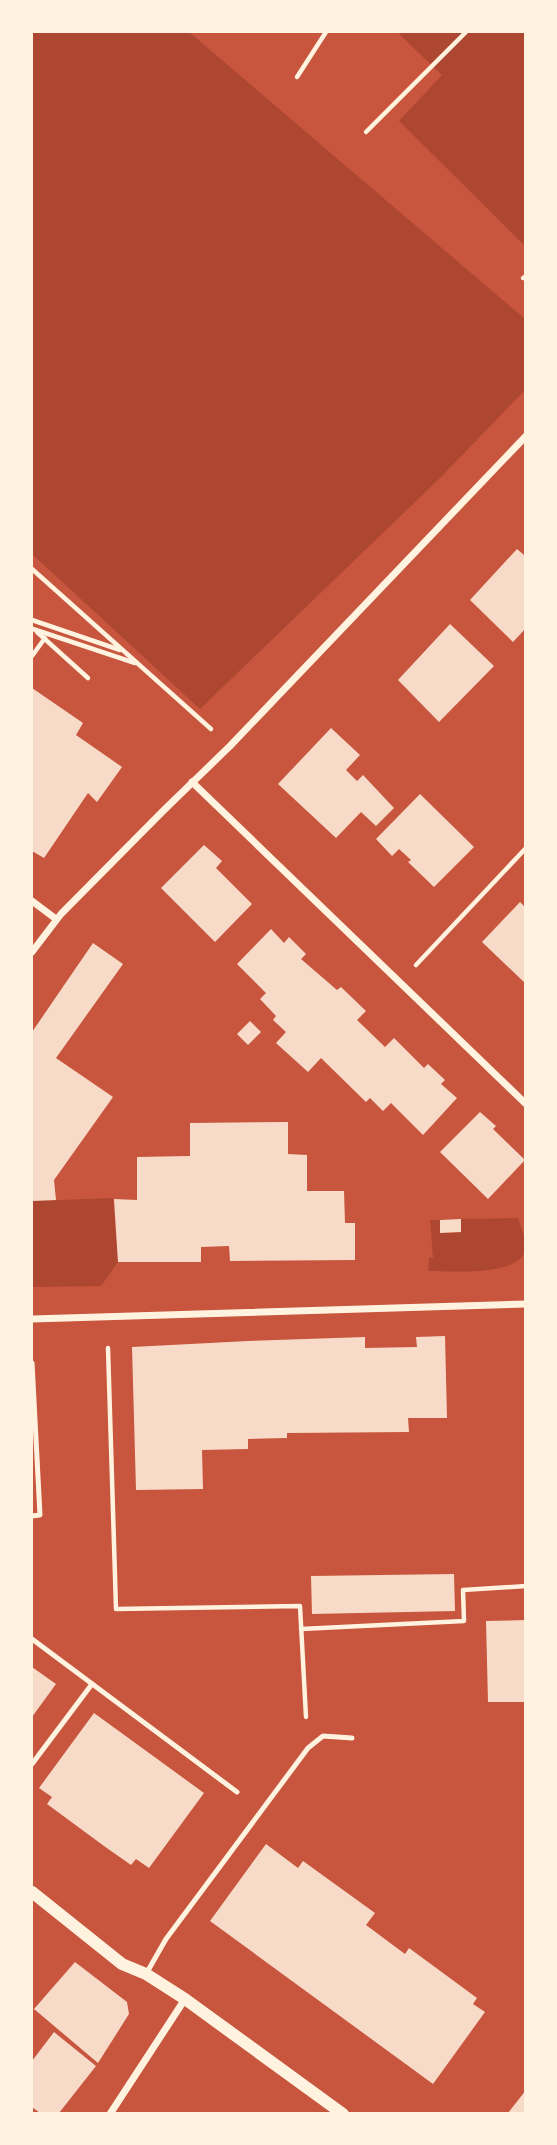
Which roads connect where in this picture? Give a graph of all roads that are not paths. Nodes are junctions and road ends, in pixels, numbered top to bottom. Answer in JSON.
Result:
{"nodes":[{"id":1,"x":526,"y":436,"type":"edge"},
{"id":2,"x":192,"y":782,"type":"junction"},
{"id":3,"x":32,"y":901,"type":"edge"},
{"id":4,"x":56,"y":919,"type":"junction"},
{"id":5,"x":32,"y":951,"type":"edge"},
{"id":6,"x":526,"y":1104,"type":"edge"},
{"id":7,"x":526,"y":1304,"type":"edge"},
{"id":8,"x":32,"y":1319,"type":"edge"},
{"id":9,"x":32,"y":1363,"type":"edge"},
{"id":10,"x":32,"y":1516,"type":"edge"},
{"id":11,"x":32,"y":1639,"type":"edge"},
{"id":12,"x":92,"y":1684,"type":"junction"},
{"id":13,"x":352,"y":1738,"type":"dead end"},
{"id":14,"x":32,"y":1765,"type":"edge"},
{"id":15,"x":237,"y":1792,"type":"dead end"},
{"id":16,"x":32,"y":1892,"type":"edge"},
{"id":17,"x":146,"y":1974,"type":"junction"},
{"id":18,"x":185,"y":1999,"type":"junction"},
{"id":19,"x":110,"y":2113,"type":"edge"},
{"id":20,"x":343,"y":2113,"type":"edge"}],
"edges":[{"from":1,"to":2,"type":"street"},
{"from":2,"to":4,"type":"street"},
{"from":2,"to":6,"type":"street"},
{"from":3,"to":4,"type":"street"},
{"from":4,"to":5,"type":"street"},
{"from":7,"to":8,"type":"street"},
{"from":9,"to":10,"type":"lane"},
{"from":11,"to":12,"type":"lane"},
{"from":12,"to":14,"type":"lane"},
{"from":12,"to":15,"type":"lane"},
{"from":13,"to":17,"type":"lane"},
{"from":16,"to":17,"type":"street"},
{"from":17,"to":18,"type":"street"},
{"from":18,"to":19,"type":"street"},
{"from":18,"to":20,"type":"street"}]}
